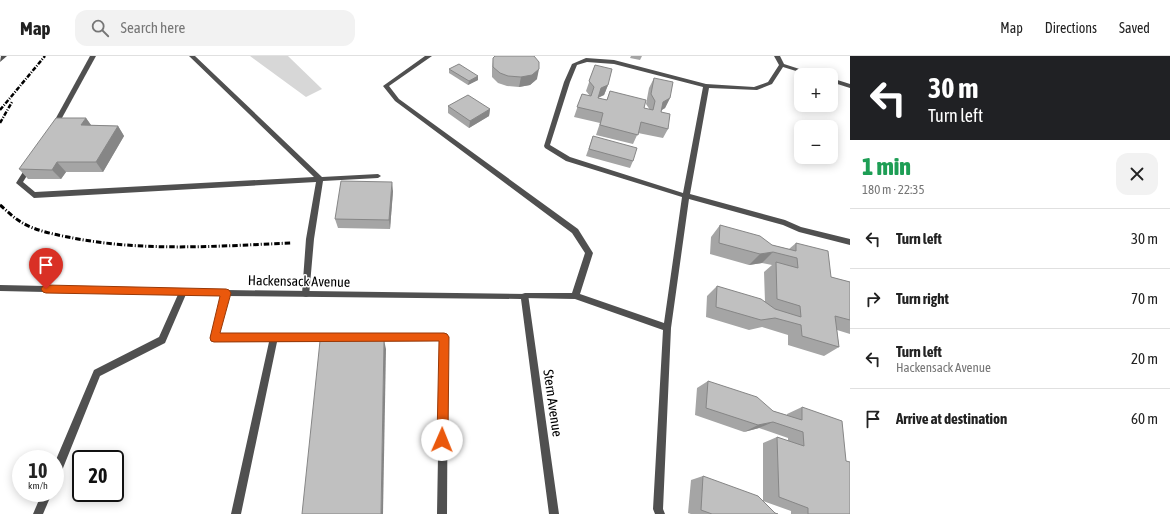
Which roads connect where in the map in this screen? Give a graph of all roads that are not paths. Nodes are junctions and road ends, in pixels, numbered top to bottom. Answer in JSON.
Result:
{"nodes":[{"id":1,"x":4,"y":56,"type":"edge"},
{"id":2,"x":93,"y":56,"type":"edge"},
{"id":3,"x":192,"y":56,"type":"edge"},
{"id":4,"x":429,"y":56,"type":"edge"},
{"id":5,"x":777,"y":56,"type":"edge"},
{"id":6,"x":0,"y":60,"type":"edge"},
{"id":7,"x":782,"y":65,"type":"junction"},
{"id":8,"x":794,"y":69,"type":"edge"},
{"id":9,"x":838,"y":82,"type":"edge"},
{"id":10,"x":706,"y":86,"type":"junction"},
{"id":11,"x":850,"y":86,"type":"edge"},
{"id":12,"x":50,"y":133,"type":"edge"},
{"id":13,"x":35,"y":158,"type":"edge"},
{"id":14,"x":378,"y":176,"type":"dead end"},
{"id":15,"x":320,"y":179,"type":"junction"},
{"id":16,"x":686,"y":196,"type":"junction"},
{"id":17,"x":850,"y":242,"type":"edge"},
{"id":18,"x":0,"y":288,"type":"edge"},
{"id":19,"x":183,"y":292,"type":"junction"},
{"id":20,"x":226,"y":293,"type":"junction"},
{"id":21,"x":306,"y":294,"type":"junction"},
{"id":22,"x":525,"y":296,"type":"junction"},
{"id":23,"x":575,"y":296,"type":"junction"},
{"id":24,"x":667,"y":328,"type":"junction"},
{"id":25,"x":274,"y":337,"type":"junction"},
{"id":26,"x":64,"y":452,"type":"edge"},
{"id":27,"x":43,"y":502,"type":"edge"},
{"id":28,"x":38,"y":514,"type":"edge"},
{"id":29,"x":236,"y":514,"type":"edge"},
{"id":30,"x":442,"y":514,"type":"edge"},
{"id":31,"x":554,"y":514,"type":"edge"},
{"id":32,"x":660,"y":514,"type":"edge"}],
"edges":[{"from":1,"to":6,"type":"street"},
{"from":2,"to":12,"type":"street"},
{"from":3,"to":15,"type":"street"},
{"from":4,"to":23,"type":"street"},
{"from":5,"to":7,"type":"street"},
{"from":7,"to":8,"type":"street"},
{"from":7,"to":10,"type":"street"},
{"from":9,"to":11,"type":"street"},
{"from":10,"to":16,"type":"street"},
{"from":10,"to":16,"type":"street"},
{"from":13,"to":15,"type":"street"},
{"from":14,"to":15,"type":"street"},
{"from":15,"to":21,"type":"street"},
{"from":16,"to":17,"type":"street"},
{"from":16,"to":24,"type":"street"},
{"from":18,"to":19,"type":"street","name":"Hackensack Avenue"},
{"from":19,"to":20,"type":"street","name":"Hackensack Avenue"},
{"from":19,"to":26,"type":"street"},
{"from":20,"to":21,"type":"street","name":"Hackensack Avenue"},
{"from":20,"to":25,"type":"street"},
{"from":21,"to":22,"type":"street","name":"Hackensack Avenue"},
{"from":22,"to":23,"type":"street","name":"Hackensack Avenue"},
{"from":22,"to":31,"type":"street","name":"Stern Avenue"},
{"from":23,"to":24,"type":"street","name":"Hackensack Avenue"},
{"from":24,"to":32,"type":"street"},
{"from":25,"to":29,"type":"street"},
{"from":25,"to":30,"type":"street"},
{"from":27,"to":28,"type":"street"}]}
